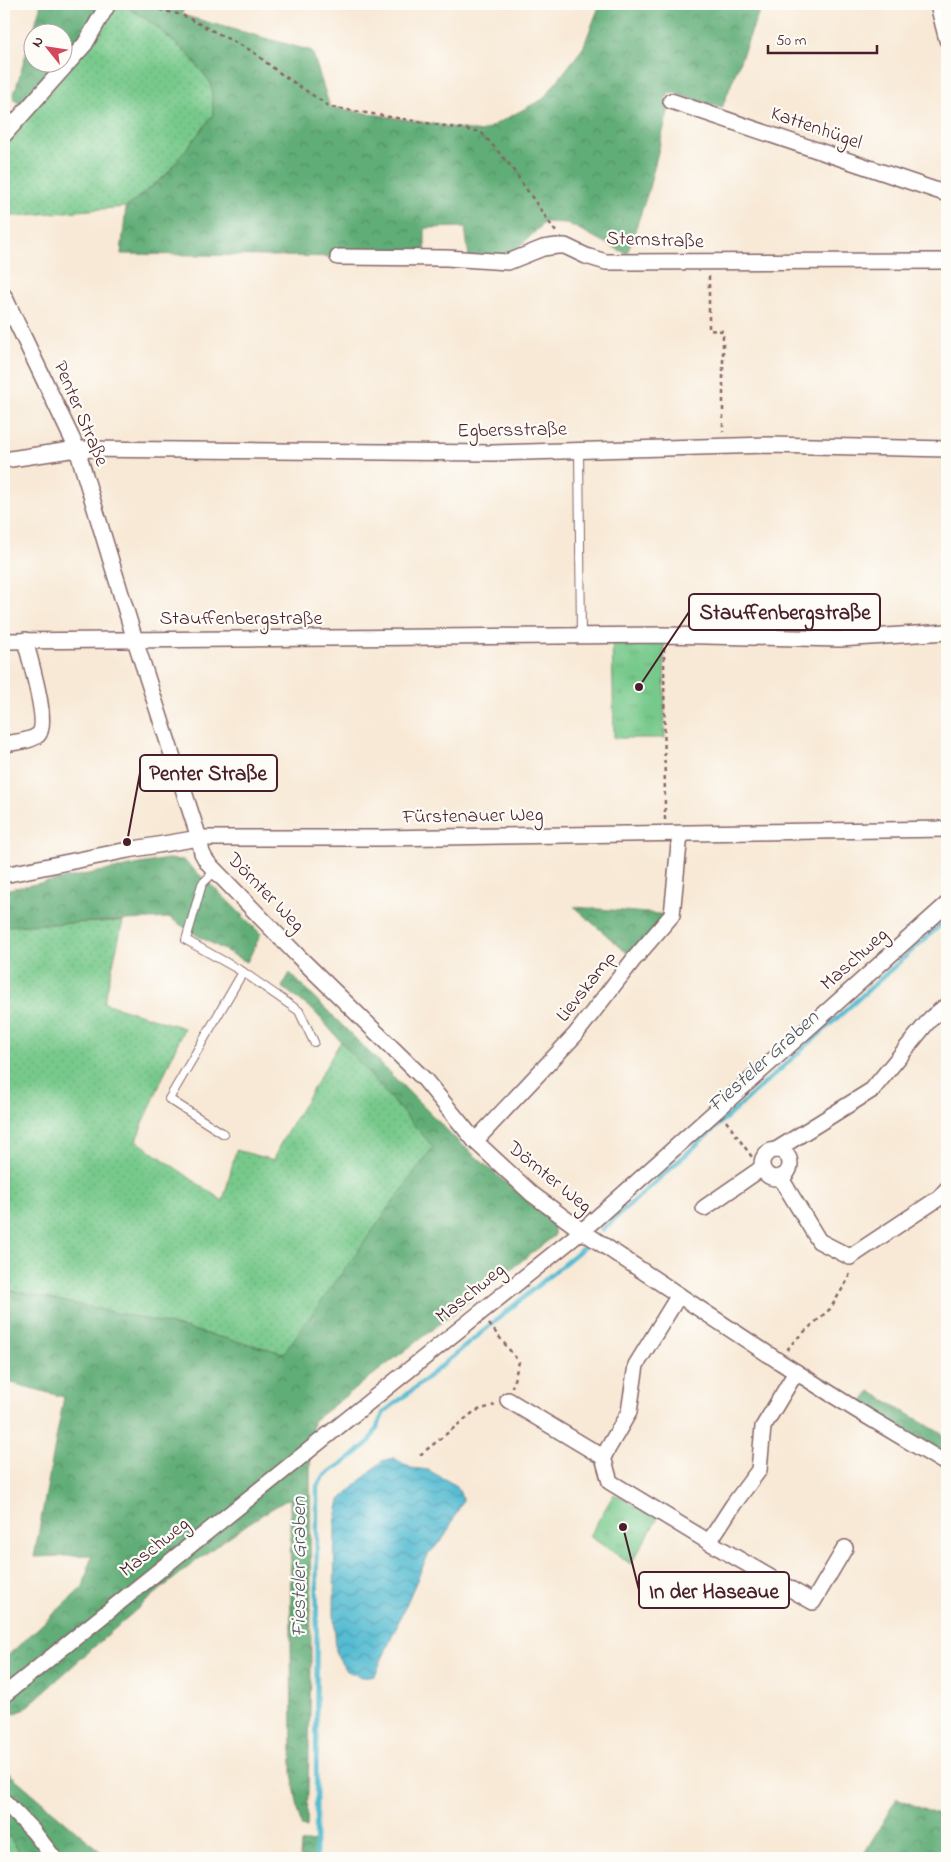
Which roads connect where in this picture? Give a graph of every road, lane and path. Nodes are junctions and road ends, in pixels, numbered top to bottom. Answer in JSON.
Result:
{"nodes":[{"id":1,"x":108,"y":4,"type":"edge"},
{"id":2,"x":136,"y":4,"type":"edge"},
{"id":3,"x":939,"y":4,"type":"edge"},
{"id":4,"x":947,"y":40,"type":"edge"},
{"id":5,"x":671,"y":101,"type":"dead end"},
{"id":6,"x":4,"y":135,"type":"edge"},
{"id":7,"x":947,"y":194,"type":"edge"},
{"id":8,"x":565,"y":246,"type":"junction"},
{"id":9,"x":338,"y":257,"type":"dead end"},
{"id":10,"x":947,"y":261,"type":"edge"},
{"id":11,"x":709,"y":262,"type":"junction"},
{"id":12,"x":4,"y":296,"type":"edge"},
{"id":13,"x":9,"y":320,"type":"edge"},
{"id":14,"x":723,"y":446,"type":"junction"},
{"id":15,"x":77,"y":449,"type":"junction"},
{"id":16,"x":580,"y":450,"type":"junction"},
{"id":17,"x":947,"y":450,"type":"edge"},
{"id":18,"x":4,"y":460,"type":"edge"},
{"id":19,"x":947,"y":632,"type":"edge"},
{"id":20,"x":581,"y":636,"type":"junction"},
{"id":21,"x":664,"y":636,"type":"junction"},
{"id":22,"x":25,"y":640,"type":"junction"},
{"id":23,"x":135,"y":640,"type":"junction"},
{"id":24,"x":4,"y":641,"type":"edge"},
{"id":25,"x":4,"y":744,"type":"edge"},
{"id":26,"x":947,"y":829,"type":"edge"},
{"id":27,"x":673,"y":834,"type":"junction"},
{"id":28,"x":199,"y":838,"type":"junction"},
{"id":29,"x":216,"y":870,"type":"junction"},
{"id":30,"x":4,"y":875,"type":"edge"},
{"id":31,"x":947,"y":904,"type":"edge"},
{"id":32,"x":243,"y":972,"type":"junction"},
{"id":33,"x":947,"y":1005,"type":"edge"},
{"id":34,"x":314,"y":1042,"type":"dead end"},
{"id":35,"x":728,"y":1122,"type":"dead end"},
{"id":36,"x":224,"y":1134,"type":"dead end"},
{"id":37,"x":475,"y":1141,"type":"junction"},
{"id":38,"x":776,"y":1150,"type":"junction"},
{"id":39,"x":762,"y":1166,"type":"junction"},
{"id":40,"x":780,"y":1177,"type":"junction"},
{"id":41,"x":947,"y":1189,"type":"edge"},
{"id":42,"x":704,"y":1208,"type":"dead end"},
{"id":43,"x":582,"y":1231,"type":"junction"},
{"id":44,"x":850,"y":1257,"type":"junction"},
{"id":45,"x":679,"y":1294,"type":"junction"},
{"id":46,"x":494,"y":1330,"type":"dead end"},
{"id":47,"x":780,"y":1362,"type":"junction"},
{"id":48,"x":796,"y":1372,"type":"junction"},
{"id":49,"x":508,"y":1400,"type":"junction"},
{"id":50,"x":420,"y":1455,"type":"dead end"},
{"id":51,"x":603,"y":1457,"type":"junction"},
{"id":52,"x":947,"y":1464,"type":"edge"},
{"id":53,"x":709,"y":1542,"type":"junction"},
{"id":54,"x":844,"y":1548,"type":"dead end"},
{"id":55,"x":4,"y":1696,"type":"edge"},
{"id":56,"x":4,"y":1802,"type":"edge"},
{"id":57,"x":54,"y":1858,"type":"edge"}],
"edges":[{"from":1,"to":6,"type":"street"},
{"from":2,"to":8,"type":"path"},
{"from":3,"to":4,"type":"street"},
{"from":5,"to":7,"type":"street","name":"Kattenhügel"},
{"from":8,"to":9,"type":"street"},
{"from":8,"to":11,"type":"street","name":"Sternstraße"},
{"from":10,"to":11,"type":"street","name":"Sternstraße"},
{"from":11,"to":14,"type":"path"},
{"from":12,"to":13,"type":"street","name":"Penter Straße"},
{"from":13,"to":15,"type":"street","name":"Penter Straße"},
{"from":14,"to":16,"type":"street","name":"Egbersstraße"},
{"from":14,"to":17,"type":"street","name":"Egbersstraße"},
{"from":15,"to":16,"type":"street","name":"Egbersstraße"},
{"from":15,"to":18,"type":"street","name":"Egbersstraße"},
{"from":15,"to":23,"type":"street","name":"Penter Straße"},
{"from":16,"to":20,"type":"lane"},
{"from":19,"to":21,"type":"street","name":"Stauffenbergstraße"},
{"from":20,"to":21,"type":"street","name":"Stauffenbergstraße"},
{"from":20,"to":23,"type":"street","name":"Stauffenbergstraße"},
{"from":21,"to":27,"type":"path"},
{"from":22,"to":23,"type":"street","name":"Stauffenbergstraße"},
{"from":22,"to":24,"type":"street","name":"Stauffenbergstraße"},
{"from":22,"to":25,"type":"street"},
{"from":23,"to":28,"type":"street","name":"Penter Straße"},
{"from":26,"to":27,"type":"street","name":"Fürstenauer Weg"},
{"from":27,"to":28,"type":"street","name":"Fürstenauer Weg"},
{"from":27,"to":37,"type":"street","name":"Lievskamp"},
{"from":28,"to":29,"type":"street","name":"Dörnter Weg"},
{"from":28,"to":30,"type":"street","name":"Fürstenauer Weg"},
{"from":29,"to":32,"type":"lane"},
{"from":29,"to":37,"type":"street","name":"Dörnter Weg"},
{"from":31,"to":43,"type":"street","name":"Maschweg"},
{"from":32,"to":34,"type":"lane"},
{"from":32,"to":36,"type":"lane"},
{"from":33,"to":38,"type":"street"},
{"from":35,"to":39,"type":"path"},
{"from":37,"to":43,"type":"street","name":"Dörnter Weg"},
{"from":38,"to":39,"type":"street"},
{"from":38,"to":40,"type":"street"},
{"from":39,"to":40,"type":"street"},
{"from":39,"to":42,"type":"street"},
{"from":40,"to":44,"type":"street"},
{"from":41,"to":44,"type":"street"},
{"from":43,"to":45,"type":"street","name":"Dörnter Weg"},
{"from":43,"to":55,"type":"street","name":"Maschweg"},
{"from":44,"to":47,"type":"path"},
{"from":45,"to":47,"type":"street","name":"Dörnter Weg"},
{"from":45,"to":51,"type":"street"},
{"from":46,"to":49,"type":"path"},
{"from":47,"to":48,"type":"street","name":"Dörnter Weg"},
{"from":48,"to":52,"type":"street","name":"Dörnter Weg"},
{"from":48,"to":53,"type":"street"},
{"from":49,"to":50,"type":"path"},
{"from":49,"to":51,"type":"street"},
{"from":51,"to":53,"type":"street"},
{"from":53,"to":54,"type":"street"},
{"from":56,"to":57,"type":"street"}]}
